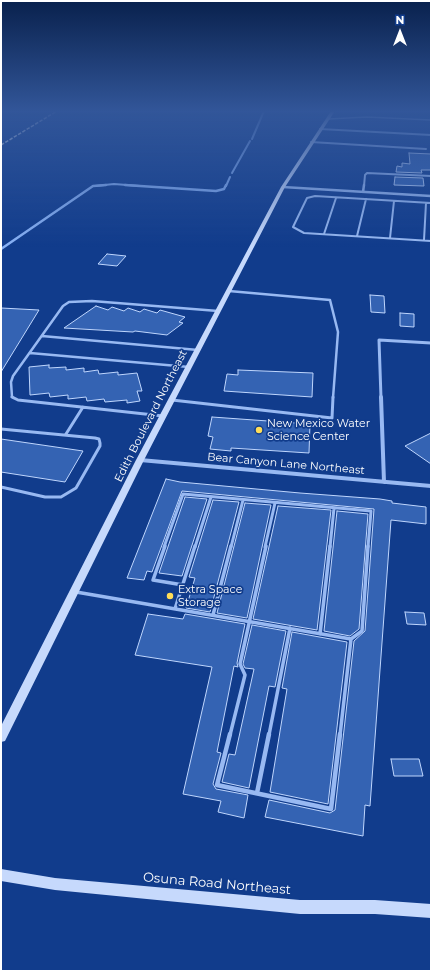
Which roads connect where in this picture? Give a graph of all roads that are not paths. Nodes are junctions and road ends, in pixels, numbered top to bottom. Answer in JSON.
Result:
{"nodes":[{"id":1,"x":302,"y":156,"type":"edge"},
{"id":2,"x":431,"y":176,"type":"edge"},
{"id":3,"x":283,"y":187,"type":"junction"},
{"id":4,"x":363,"y":192,"type":"junction"},
{"id":5,"x":431,"y":196,"type":"edge"},
{"id":6,"x":336,"y":198,"type":"junction"},
{"id":7,"x":366,"y":199,"type":"junction"},
{"id":8,"x":394,"y":201,"type":"junction"},
{"id":9,"x":426,"y":203,"type":"junction"},
{"id":10,"x":431,"y":203,"type":"edge"},
{"id":11,"x":324,"y":234,"type":"junction"},
{"id":12,"x":357,"y":236,"type":"junction"},
{"id":13,"x":390,"y":238,"type":"junction"},
{"id":14,"x":424,"y":240,"type":"junction"},
{"id":15,"x":431,"y":241,"type":"edge"},
{"id":16,"x":229,"y":291,"type":"junction"},
{"id":17,"x":218,"y":311,"type":"junction"},
{"id":18,"x":42,"y":336,"type":"junction"},
{"id":19,"x":431,"y":343,"type":"edge"},
{"id":20,"x":198,"y":350,"type":"junction"},
{"id":21,"x":30,"y":353,"type":"junction"},
{"id":22,"x":189,"y":367,"type":"junction"},
{"id":23,"x":172,"y":400,"type":"junction"},
{"id":24,"x":83,"y":407,"type":"junction"},
{"id":25,"x":163,"y":416,"type":"junction"},
{"id":26,"x":1,"y":429,"type":"edge"},
{"id":27,"x":66,"y":434,"type":"junction"},
{"id":28,"x":140,"y":460,"type":"junction"},
{"id":29,"x":384,"y":482,"type":"junction"},
{"id":30,"x":431,"y":486,"type":"edge"},
{"id":31,"x":1,"y":487,"type":"edge"},
{"id":32,"x":211,"y":497,"type":"junction"},
{"id":33,"x":243,"y":500,"type":"junction"},
{"id":34,"x":274,"y":503,"type":"junction"},
{"id":35,"x":334,"y":508,"type":"junction"},
{"id":36,"x":183,"y":584,"type":"junction"},
{"id":37,"x":74,"y":591,"type":"junction"},
{"id":38,"x":175,"y":608,"type":"junction"},
{"id":39,"x":214,"y":615,"type":"junction"},
{"id":40,"x":250,"y":622,"type":"junction"},
{"id":41,"x":290,"y":628,"type":"junction"},
{"id":42,"x":320,"y":634,"type":"junction"},
{"id":43,"x":351,"y":639,"type":"junction"},
{"id":44,"x":1,"y":737,"type":"edge"},
{"id":45,"x":257,"y":793,"type":"junction"},
{"id":46,"x":1,"y":874,"type":"edge"},
{"id":47,"x":431,"y":911,"type":"edge"}],
"edges":[{"from":1,"to":3,"type":"street","name":"Edith Boulevard Northeast"},
{"from":2,"to":4,"type":"street"},
{"from":3,"to":4,"type":"street"},
{"from":3,"to":16,"type":"street","name":"Edith Boulevard Northeast"},
{"from":4,"to":5,"type":"street"},
{"from":6,"to":7,"type":"lane"},
{"from":6,"to":11,"type":"lane"},
{"from":6,"to":11,"type":"lane"},
{"from":7,"to":8,"type":"lane"},
{"from":7,"to":12,"type":"lane"},
{"from":8,"to":9,"type":"lane"},
{"from":8,"to":13,"type":"lane"},
{"from":9,"to":10,"type":"lane"},
{"from":9,"to":14,"type":"lane"},
{"from":11,"to":12,"type":"lane"},
{"from":12,"to":13,"type":"lane"},
{"from":13,"to":14,"type":"lane"},
{"from":14,"to":15,"type":"lane"},
{"from":16,"to":17,"type":"street","name":"Edith Boulevard Northeast"},
{"from":16,"to":23,"type":"lane"},
{"from":17,"to":18,"type":"lane"},
{"from":17,"to":20,"type":"street","name":"Edith Boulevard Northeast"},
{"from":18,"to":20,"type":"lane"},
{"from":18,"to":21,"type":"lane"},
{"from":19,"to":29,"type":"street"},
{"from":20,"to":22,"type":"street","name":"Edith Boulevard Northeast"},
{"from":21,"to":22,"type":"lane"},
{"from":21,"to":24,"type":"lane"},
{"from":22,"to":23,"type":"street","name":"Edith Boulevard Northeast"},
{"from":23,"to":25,"type":"street","name":"Edith Boulevard Northeast"},
{"from":24,"to":25,"type":"lane"},
{"from":24,"to":27,"type":"lane"},
{"from":25,"to":28,"type":"street","name":"Edith Boulevard Northeast"},
{"from":26,"to":27,"type":"lane"},
{"from":27,"to":31,"type":"lane"},
{"from":28,"to":29,"type":"street","name":"Bear Canyon Lane Northeast"},
{"from":28,"to":37,"type":"street","name":"Edith Boulevard Northeast"},
{"from":29,"to":30,"type":"street","name":"Bear Canyon Lane Northeast"},
{"from":32,"to":33,"type":"lane"},
{"from":32,"to":36,"type":"lane"},
{"from":32,"to":36,"type":"lane"},
{"from":33,"to":34,"type":"lane"},
{"from":33,"to":39,"type":"lane"},
{"from":34,"to":35,"type":"lane"},
{"from":34,"to":40,"type":"lane"},
{"from":35,"to":42,"type":"lane"},
{"from":35,"to":43,"type":"lane"},
{"from":36,"to":38,"type":"lane"},
{"from":37,"to":38,"type":"lane"},
{"from":37,"to":44,"type":"street","name":"Edith Boulevard Northeast"},
{"from":38,"to":39,"type":"lane"},
{"from":39,"to":40,"type":"lane"},
{"from":40,"to":41,"type":"lane"},
{"from":40,"to":45,"type":"lane"},
{"from":41,"to":42,"type":"lane"},
{"from":41,"to":45,"type":"lane"},
{"from":42,"to":43,"type":"lane"},
{"from":43,"to":45,"type":"lane"},
{"from":46,"to":47,"type":"street","name":"Osuna Road Northeast"}]}
